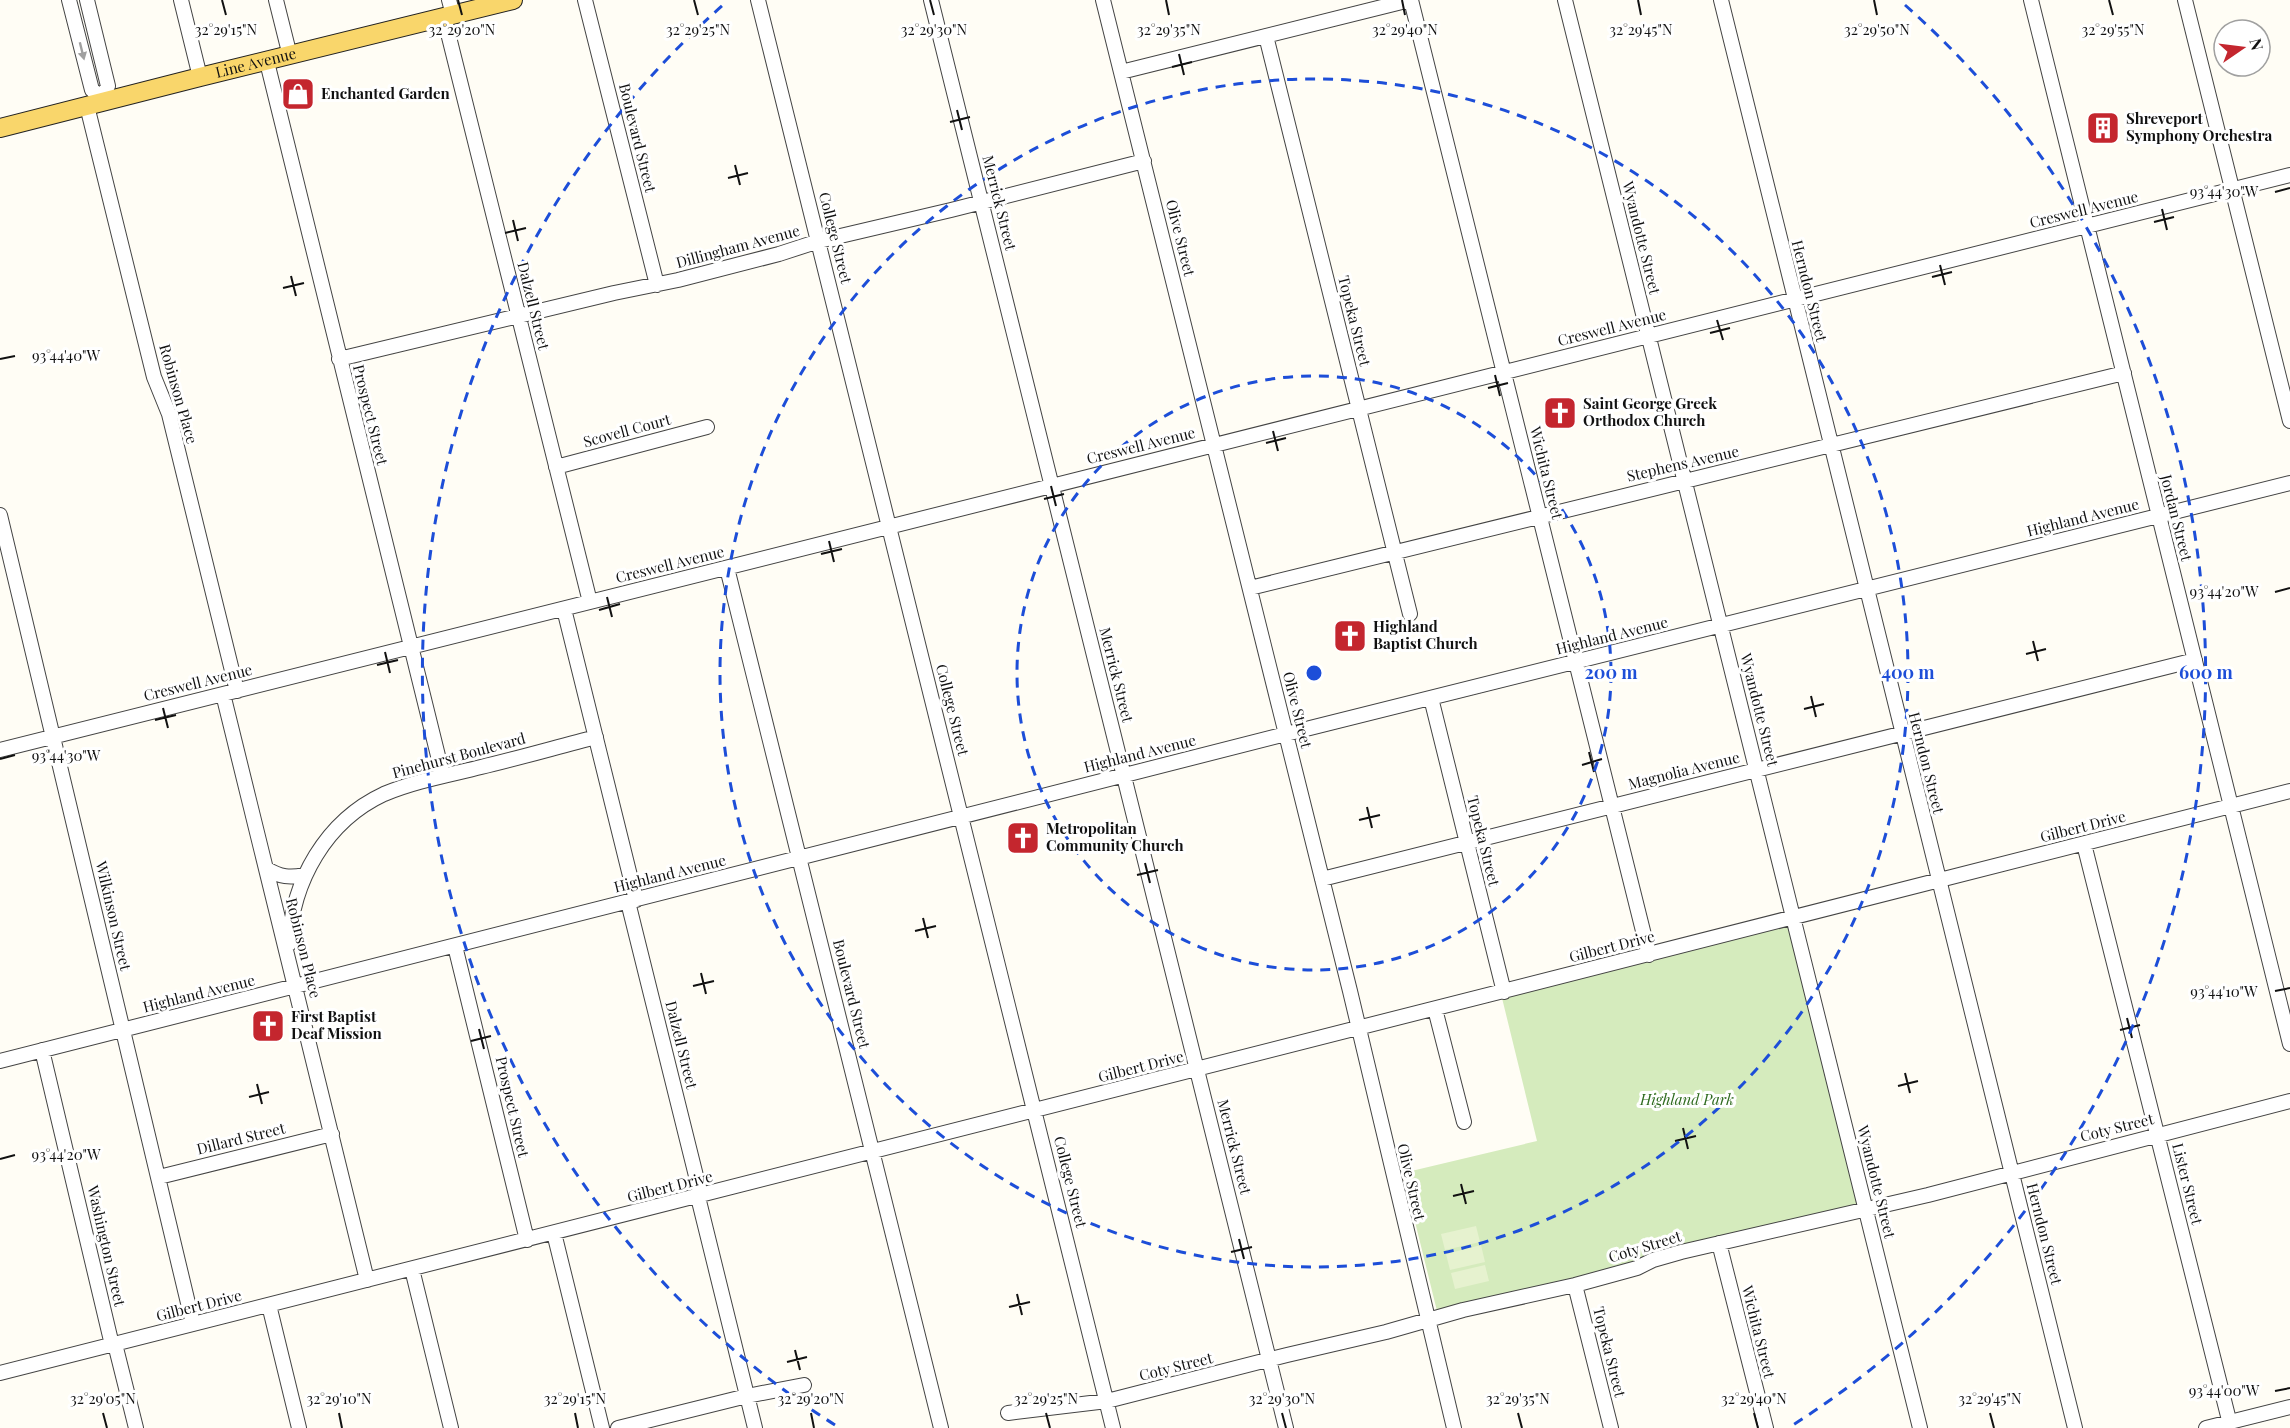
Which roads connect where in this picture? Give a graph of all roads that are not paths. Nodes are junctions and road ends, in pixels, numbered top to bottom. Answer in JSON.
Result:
{"nodes":[{"id":1,"x":69,"y":0,"type":"edge"},
{"id":2,"x":87,"y":0,"type":"edge"},
{"id":3,"x":182,"y":0,"type":"edge"},
{"id":4,"x":276,"y":0,"type":"edge"},
{"id":5,"x":513,"y":0,"type":"edge"},
{"id":6,"x":585,"y":0,"type":"edge"},
{"id":7,"x":758,"y":0,"type":"edge"},
{"id":8,"x":931,"y":0,"type":"edge"},
{"id":9,"x":1103,"y":0,"type":"edge"},
{"id":10,"x":1410,"y":0,"type":"edge"},
{"id":11,"x":1565,"y":0,"type":"edge"},
{"id":12,"x":1720,"y":0,"type":"edge"},
{"id":13,"x":2031,"y":0,"type":"edge"},
{"id":14,"x":2185,"y":0,"type":"edge"},
{"id":15,"x":449,"y":11,"type":"edge"},
{"id":16,"x":1266,"y":36,"type":"junction"},
{"id":17,"x":290,"y":56,"type":"junction"},
{"id":18,"x":267,"y":62,"type":"junction"},
{"id":19,"x":1121,"y":72,"type":"junction"},
{"id":20,"x":200,"y":77,"type":"junction"},
{"id":21,"x":97,"y":102,"type":"junction"},
{"id":22,"x":0,"y":128,"type":"edge"},
{"id":23,"x":1143,"y":161,"type":"junction"},
{"id":24,"x":2290,"y":175,"type":"edge"},
{"id":25,"x":2232,"y":189,"type":"junction"},
{"id":26,"x":981,"y":202,"type":"junction"},
{"id":27,"x":2087,"y":226,"type":"junction"},
{"id":28,"x":819,"y":241,"type":"junction"},
{"id":29,"x":657,"y":285,"type":"junction"},
{"id":30,"x":1795,"y":299,"type":"junction"},
{"id":31,"x":519,"y":317,"type":"junction"},
{"id":32,"x":1648,"y":336,"type":"junction"},
{"id":33,"x":339,"y":359,"type":"junction"},
{"id":34,"x":1503,"y":372,"type":"junction"},
{"id":35,"x":2124,"y":373,"type":"junction"},
{"id":36,"x":1359,"y":408,"type":"junction"},
{"id":37,"x":2290,"y":421,"type":"edge"},
{"id":38,"x":707,"y":427,"type":"dead end"},
{"id":39,"x":1214,"y":445,"type":"junction"},
{"id":40,"x":1830,"y":446,"type":"junction"},
{"id":41,"x":556,"y":467,"type":"junction"},
{"id":42,"x":1684,"y":480,"type":"junction"},
{"id":43,"x":2290,"y":483,"type":"edge"},
{"id":44,"x":1052,"y":486,"type":"junction"},
{"id":45,"x":0,"y":515,"type":"edge"},
{"id":46,"x":1539,"y":516,"type":"junction"},
{"id":47,"x":2159,"y":516,"type":"junction"},
{"id":48,"x":890,"y":527,"type":"junction"},
{"id":49,"x":1394,"y":553,"type":"junction"},
{"id":50,"x":727,"y":568,"type":"junction"},
{"id":51,"x":1250,"y":588,"type":"junction"},
{"id":52,"x":1866,"y":590,"type":"junction"},
{"id":53,"x":590,"y":602,"type":"junction"},
{"id":54,"x":564,"y":609,"type":"junction"},
{"id":55,"x":1410,"y":614,"type":"dead end"},
{"id":56,"x":1721,"y":626,"type":"junction"},
{"id":57,"x":411,"y":647,"type":"junction"},
{"id":58,"x":2195,"y":660,"type":"junction"},
{"id":59,"x":1575,"y":662,"type":"junction"},
{"id":60,"x":230,"y":692,"type":"junction"},
{"id":61,"x":1431,"y":698,"type":"junction"},
{"id":62,"x":1286,"y":734,"type":"junction"},
{"id":63,"x":1902,"y":734,"type":"junction"},
{"id":64,"x":54,"y":737,"type":"junction"},
{"id":65,"x":596,"y":737,"type":"junction"},
{"id":66,"x":0,"y":750,"type":"edge"},
{"id":67,"x":1757,"y":770,"type":"junction"},
{"id":68,"x":1124,"y":775,"type":"junction"},
{"id":69,"x":443,"y":776,"type":"junction"},
{"id":70,"x":2290,"y":791,"type":"edge"},
{"id":71,"x":1612,"y":806,"type":"junction"},
{"id":72,"x":2231,"y":806,"type":"junction"},
{"id":73,"x":962,"y":817,"type":"junction"},
{"id":74,"x":1467,"y":843,"type":"junction"},
{"id":75,"x":2084,"y":844,"type":"junction"},
{"id":76,"x":800,"y":858,"type":"junction"},
{"id":77,"x":267,"y":869,"type":"junction"},
{"id":78,"x":304,"y":875,"type":"junction"},
{"id":79,"x":1322,"y":879,"type":"junction"},
{"id":80,"x":1938,"y":881,"type":"junction"},
{"id":81,"x":632,"y":901,"type":"junction"},
{"id":82,"x":1794,"y":918,"type":"junction"},
{"id":83,"x":456,"y":945,"type":"junction"},
{"id":84,"x":288,"y":955,"type":"junction"},
{"id":85,"x":1649,"y":955,"type":"junction"},
{"id":86,"x":295,"y":986,"type":"junction"},
{"id":87,"x":1504,"y":992,"type":"junction"},
{"id":88,"x":1435,"y":1009,"type":"junction"},
{"id":89,"x":124,"y":1029,"type":"junction"},
{"id":90,"x":1358,"y":1029,"type":"junction"},
{"id":91,"x":2290,"y":1044,"type":"edge"},
{"id":92,"x":42,"y":1050,"type":"junction"},
{"id":93,"x":0,"y":1061,"type":"edge"},
{"id":94,"x":1198,"y":1070,"type":"junction"},
{"id":95,"x":2290,"y":1101,"type":"edge"},
{"id":96,"x":1035,"y":1111,"type":"junction"},
{"id":97,"x":1464,"y":1122,"type":"dead end"},
{"id":98,"x":332,"y":1134,"type":"junction"},
{"id":99,"x":2157,"y":1134,"type":"junction"},
{"id":100,"x":873,"y":1152,"type":"junction"},
{"id":101,"x":2011,"y":1172,"type":"junction"},
{"id":102,"x":159,"y":1177,"type":"junction"},
{"id":103,"x":700,"y":1196,"type":"junction"},
{"id":104,"x":1866,"y":1209,"type":"junction"},
{"id":105,"x":554,"y":1233,"type":"junction"},
{"id":106,"x":527,"y":1240,"type":"junction"},
{"id":107,"x":1719,"y":1243,"type":"junction"},
{"id":108,"x":412,"y":1269,"type":"junction"},
{"id":109,"x":367,"y":1280,"type":"junction"},
{"id":110,"x":1575,"y":1285,"type":"junction"},
{"id":111,"x":269,"y":1305,"type":"junction"},
{"id":112,"x":1427,"y":1321,"type":"junction"},
{"id":113,"x":194,"y":1324,"type":"junction"},
{"id":114,"x":114,"y":1344,"type":"junction"},
{"id":115,"x":1269,"y":1359,"type":"junction"},
{"id":116,"x":0,"y":1373,"type":"edge"},
{"id":117,"x":804,"y":1385,"type":"dead end"},
{"id":118,"x":747,"y":1396,"type":"junction"},
{"id":119,"x":1107,"y":1401,"type":"junction"},
{"id":120,"x":2290,"y":1407,"type":"edge"},
{"id":121,"x":1008,"y":1413,"type":"dead end"},
{"id":122,"x":2230,"y":1425,"type":"edge"},
{"id":123,"x":136,"y":1428,"type":"edge"},
{"id":124,"x":299,"y":1428,"type":"edge"},
{"id":125,"x":451,"y":1428,"type":"edge"},
{"id":126,"x":602,"y":1428,"type":"edge"},
{"id":127,"x":618,"y":1428,"type":"edge"},
{"id":128,"x":755,"y":1428,"type":"edge"},
{"id":129,"x":941,"y":1428,"type":"edge"},
{"id":130,"x":1113,"y":1428,"type":"edge"},
{"id":131,"x":1286,"y":1428,"type":"edge"},
{"id":132,"x":1454,"y":1428,"type":"edge"},
{"id":133,"x":1611,"y":1428,"type":"edge"},
{"id":134,"x":1766,"y":1428,"type":"edge"},
{"id":135,"x":1920,"y":1428,"type":"edge"},
{"id":136,"x":2075,"y":1428,"type":"edge"},
{"id":137,"x":2206,"y":1428,"type":"edge"}],
"edges":[{"from":1,"to":21,"type":"street","name":"Robinson Place","one_way":true},
{"from":2,"to":21,"type":"street","name":"Robinson Place"},
{"from":3,"to":20,"type":"street"},
{"from":4,"to":17,"type":"street"},
{"from":5,"to":15,"type":"main road","name":"Line Avenue"},
{"from":6,"to":29,"type":"street","name":"Boulevard Street"},
{"from":7,"to":28,"type":"street","name":"College Street"},
{"from":8,"to":26,"type":"street","name":"Merrick Street"},
{"from":9,"to":19,"type":"street","name":"Olive Street"},
{"from":10,"to":16,"type":"street"},
{"from":10,"to":34,"type":"street","name":"Wichita Street"},
{"from":11,"to":32,"type":"street","name":"Wyandotte Street"},
{"from":12,"to":30,"type":"street","name":"Herndon Street"},
{"from":13,"to":27,"type":"street","name":"Jordan Street"},
{"from":14,"to":25,"type":"street"},
{"from":15,"to":17,"type":"main road","name":"Line Avenue"},
{"from":15,"to":31,"type":"street","name":"Dalzell Street"},
{"from":16,"to":19,"type":"street"},
{"from":16,"to":36,"type":"street","name":"Topeka Street"},
{"from":17,"to":18,"type":"main road","name":"Line Avenue"},
{"from":18,"to":20,"type":"main road","name":"Line Avenue"},
{"from":18,"to":33,"type":"street","name":"Prospect Street"},
{"from":19,"to":23,"type":"street","name":"Olive Street"},
{"from":20,"to":21,"type":"main road","name":"Line Avenue"},
{"from":21,"to":22,"type":"main road","name":"Line Avenue"},
{"from":21,"to":60,"type":"street","name":"Robinson Place"},
{"from":23,"to":26,"type":"street","name":"Dillingham Avenue"},
{"from":23,"to":39,"type":"street","name":"Olive Street"},
{"from":24,"to":25,"type":"street","name":"Creswell Avenue"},
{"from":25,"to":27,"type":"street","name":"Creswell Avenue"},
{"from":25,"to":37,"type":"street"},
{"from":26,"to":28,"type":"street","name":"Dillingham Avenue"},
{"from":26,"to":44,"type":"street","name":"Merrick Street"},
{"from":27,"to":30,"type":"street","name":"Creswell Avenue"},
{"from":27,"to":35,"type":"street","name":"Jordan Street"},
{"from":28,"to":29,"type":"street","name":"Dillingham Avenue"},
{"from":28,"to":48,"type":"street","name":"College Street"},
{"from":29,"to":31,"type":"street","name":"Dillingham Avenue"},
{"from":30,"to":32,"type":"street","name":"Creswell Avenue"},
{"from":30,"to":40,"type":"street","name":"Herndon Street"},
{"from":31,"to":33,"type":"street","name":"Dillingham Avenue"},
{"from":31,"to":41,"type":"street","name":"Dalzell Street"},
{"from":32,"to":34,"type":"street","name":"Creswell Avenue"},
{"from":32,"to":42,"type":"street","name":"Wyandotte Street"},
{"from":33,"to":57,"type":"street","name":"Prospect Street"},
{"from":34,"to":36,"type":"street","name":"Creswell Avenue"},
{"from":34,"to":46,"type":"street","name":"Wichita Street"},
{"from":35,"to":40,"type":"street","name":"Stephens Avenue"},
{"from":35,"to":47,"type":"street","name":"Jordan Street"},
{"from":36,"to":39,"type":"street","name":"Creswell Avenue"},
{"from":36,"to":49,"type":"street","name":"Topeka Street"},
{"from":38,"to":41,"type":"street","name":"Scovell Court"},
{"from":39,"to":44,"type":"street","name":"Creswell Avenue"},
{"from":39,"to":51,"type":"street","name":"Olive Street"},
{"from":40,"to":42,"type":"street","name":"Stephens Avenue"},
{"from":40,"to":52,"type":"street","name":"Herndon Street"},
{"from":41,"to":53,"type":"street","name":"Dalzell Street"},
{"from":42,"to":46,"type":"street","name":"Stephens Avenue"},
{"from":42,"to":56,"type":"street","name":"Wyandotte Street"},
{"from":43,"to":47,"type":"street","name":"Highland Avenue"},
{"from":44,"to":48,"type":"street","name":"Creswell Avenue"},
{"from":44,"to":68,"type":"street","name":"Merrick Street"},
{"from":45,"to":64,"type":"street","name":"Wilkinson Street"},
{"from":46,"to":49,"type":"street","name":"Stephens Avenue"},
{"from":46,"to":59,"type":"street","name":"Wichita Street"},
{"from":47,"to":52,"type":"street","name":"Highland Avenue"},
{"from":47,"to":58,"type":"street","name":"Jordan Street"},
{"from":48,"to":50,"type":"street","name":"Creswell Avenue"},
{"from":48,"to":73,"type":"street","name":"College Street"},
{"from":49,"to":51,"type":"street","name":"Stephens Avenue"},
{"from":49,"to":55,"type":"street","name":"Topeka Street"},
{"from":50,"to":53,"type":"street","name":"Creswell Avenue"},
{"from":50,"to":76,"type":"street","name":"Boulevard Street"},
{"from":51,"to":62,"type":"street","name":"Olive Street"},
{"from":52,"to":56,"type":"street","name":"Highland Avenue"},
{"from":52,"to":63,"type":"street","name":"Herndon Street"},
{"from":53,"to":54,"type":"street","name":"Creswell Avenue"},
{"from":54,"to":57,"type":"street","name":"Creswell Avenue"},
{"from":54,"to":65,"type":"street","name":"Dalzell Street"},
{"from":56,"to":59,"type":"street","name":"Highland Avenue"},
{"from":56,"to":67,"type":"street","name":"Wyandotte Street"},
{"from":57,"to":60,"type":"street","name":"Creswell Avenue"},
{"from":57,"to":69,"type":"street","name":"Prospect Street"},
{"from":58,"to":63,"type":"street","name":"Magnolia Avenue"},
{"from":58,"to":72,"type":"street","name":"Jordan Street"},
{"from":59,"to":61,"type":"street","name":"Highland Avenue"},
{"from":59,"to":71,"type":"street","name":"Wichita Street"},
{"from":60,"to":64,"type":"street","name":"Creswell Avenue"},
{"from":60,"to":77,"type":"street","name":"Robinson Place"},
{"from":61,"to":62,"type":"street","name":"Highland Avenue"},
{"from":61,"to":74,"type":"street","name":"Topeka Street"},
{"from":62,"to":68,"type":"street","name":"Highland Avenue"},
{"from":62,"to":79,"type":"street","name":"Olive Street"},
{"from":63,"to":67,"type":"street","name":"Magnolia Avenue"},
{"from":63,"to":80,"type":"street","name":"Herndon Street"},
{"from":64,"to":66,"type":"street","name":"Creswell Avenue"},
{"from":64,"to":89,"type":"street","name":"Wilkinson Street"},
{"from":65,"to":69,"type":"street","name":"Pinehurst Boulevard"},
{"from":65,"to":81,"type":"street","name":"Dalzell Street"},
{"from":67,"to":71,"type":"street","name":"Magnolia Avenue"},
{"from":67,"to":82,"type":"street","name":"Wyandotte Street"},
{"from":68,"to":73,"type":"street","name":"Highland Avenue"},
{"from":68,"to":94,"type":"street","name":"Merrick Street"},
{"from":69,"to":78,"type":"street","name":"Pinehurst Boulevard"},
{"from":70,"to":72,"type":"street","name":"Gilbert Drive"},
{"from":71,"to":74,"type":"street","name":"Magnolia Avenue"},
{"from":71,"to":85,"type":"street","name":"Wichita Street"},
{"from":72,"to":75,"type":"street","name":"Gilbert Drive"},
{"from":72,"to":91,"type":"street","name":"Jordan Street"},
{"from":73,"to":76,"type":"street","name":"Highland Avenue"},
{"from":73,"to":96,"type":"street","name":"College Street"},
{"from":74,"to":79,"type":"street","name":"Magnolia Avenue"},
{"from":74,"to":87,"type":"street","name":"Topeka Street"},
{"from":75,"to":80,"type":"street","name":"Gilbert Drive"},
{"from":75,"to":99,"type":"street","name":"Lister Street"},
{"from":76,"to":81,"type":"street","name":"Highland Avenue"},
{"from":76,"to":100,"type":"street","name":"Boulevard Street"},
{"from":77,"to":78,"type":"street"},
{"from":77,"to":84,"type":"street","name":"Robinson Place"},
{"from":78,"to":84,"type":"street","name":"Pinehurst Boulevard"},
{"from":79,"to":90,"type":"street","name":"Olive Street"},
{"from":80,"to":82,"type":"street","name":"Gilbert Drive"},
{"from":80,"to":101,"type":"street","name":"Herndon Street"},
{"from":81,"to":83,"type":"street","name":"Highland Avenue"},
{"from":81,"to":103,"type":"street","name":"Dalzell Street"},
{"from":82,"to":85,"type":"street","name":"Gilbert Drive"},
{"from":82,"to":104,"type":"street","name":"Wyandotte Street"},
{"from":83,"to":86,"type":"street","name":"Highland Avenue"},
{"from":83,"to":106,"type":"street","name":"Prospect Street"},
{"from":84,"to":86,"type":"street","name":"Robinson Place"},
{"from":85,"to":87,"type":"street","name":"Gilbert Drive"},
{"from":86,"to":89,"type":"street","name":"Highland Avenue"},
{"from":86,"to":98,"type":"street","name":"Robinson Place"},
{"from":87,"to":88,"type":"street","name":"Gilbert Drive"},
{"from":88,"to":90,"type":"street","name":"Gilbert Drive"},
{"from":88,"to":97,"type":"street"},
{"from":89,"to":92,"type":"street","name":"Highland Avenue"},
{"from":89,"to":102,"type":"street","name":"Wilkinson Street"},
{"from":90,"to":94,"type":"street","name":"Gilbert Drive"},
{"from":90,"to":112,"type":"street","name":"Olive Street"},
{"from":92,"to":93,"type":"street","name":"Highland Avenue"},
{"from":92,"to":114,"type":"street","name":"Washington Street"},
{"from":94,"to":96,"type":"street","name":"Gilbert Drive"},
{"from":94,"to":115,"type":"street","name":"Merrick Street"},
{"from":95,"to":99,"type":"street","name":"Coty Street"},
{"from":96,"to":100,"type":"street","name":"Gilbert Drive"},
{"from":96,"to":119,"type":"street","name":"College Street"},
{"from":98,"to":102,"type":"street","name":"Dillard Street"},
{"from":98,"to":109,"type":"street","name":"Robinson Place"},
{"from":99,"to":101,"type":"street","name":"Coty Street"},
{"from":99,"to":122,"type":"street","name":"Lister Street"},
{"from":100,"to":103,"type":"street","name":"Gilbert Drive"},
{"from":100,"to":129,"type":"street","name":"Boulevard Street"},
{"from":101,"to":104,"type":"street","name":"Coty Street"},
{"from":101,"to":136,"type":"street","name":"Herndon Street"},
{"from":102,"to":113,"type":"street","name":"Wilkinson Street"},
{"from":103,"to":105,"type":"street","name":"Gilbert Drive"},
{"from":103,"to":118,"type":"street","name":"Dalzell Street"},
{"from":104,"to":107,"type":"street","name":"Coty Street"},
{"from":104,"to":135,"type":"street","name":"Wyandotte Street"},
{"from":105,"to":106,"type":"street","name":"Gilbert Drive"},
{"from":105,"to":126,"type":"street"},
{"from":106,"to":108,"type":"street","name":"Gilbert Drive"},
{"from":107,"to":110,"type":"street","name":"Coty Street"},
{"from":107,"to":134,"type":"street","name":"Wichita Street"},
{"from":108,"to":109,"type":"street","name":"Gilbert Drive"},
{"from":108,"to":125,"type":"street"},
{"from":109,"to":111,"type":"street","name":"Gilbert Drive"},
{"from":110,"to":112,"type":"street","name":"Coty Street"},
{"from":110,"to":133,"type":"street","name":"Topeka Street"},
{"from":111,"to":113,"type":"street","name":"Gilbert Drive"},
{"from":111,"to":124,"type":"street"},
{"from":112,"to":115,"type":"street","name":"Coty Street"},
{"from":112,"to":132,"type":"street","name":"Olive Street"},
{"from":113,"to":114,"type":"street","name":"Gilbert Drive"},
{"from":114,"to":116,"type":"street","name":"Gilbert Drive"},
{"from":114,"to":123,"type":"street","name":"Washington Street"},
{"from":115,"to":119,"type":"street","name":"Coty Street"},
{"from":115,"to":131,"type":"street","name":"Merrick Street"},
{"from":117,"to":118,"type":"street"},
{"from":118,"to":127,"type":"street"},
{"from":118,"to":128,"type":"street","name":"Dalzell Street"},
{"from":119,"to":121,"type":"street","name":"Coty Street"},
{"from":119,"to":130,"type":"street","name":"College Street"},
{"from":120,"to":122,"type":"street"},
{"from":122,"to":137,"type":"street"}]}
